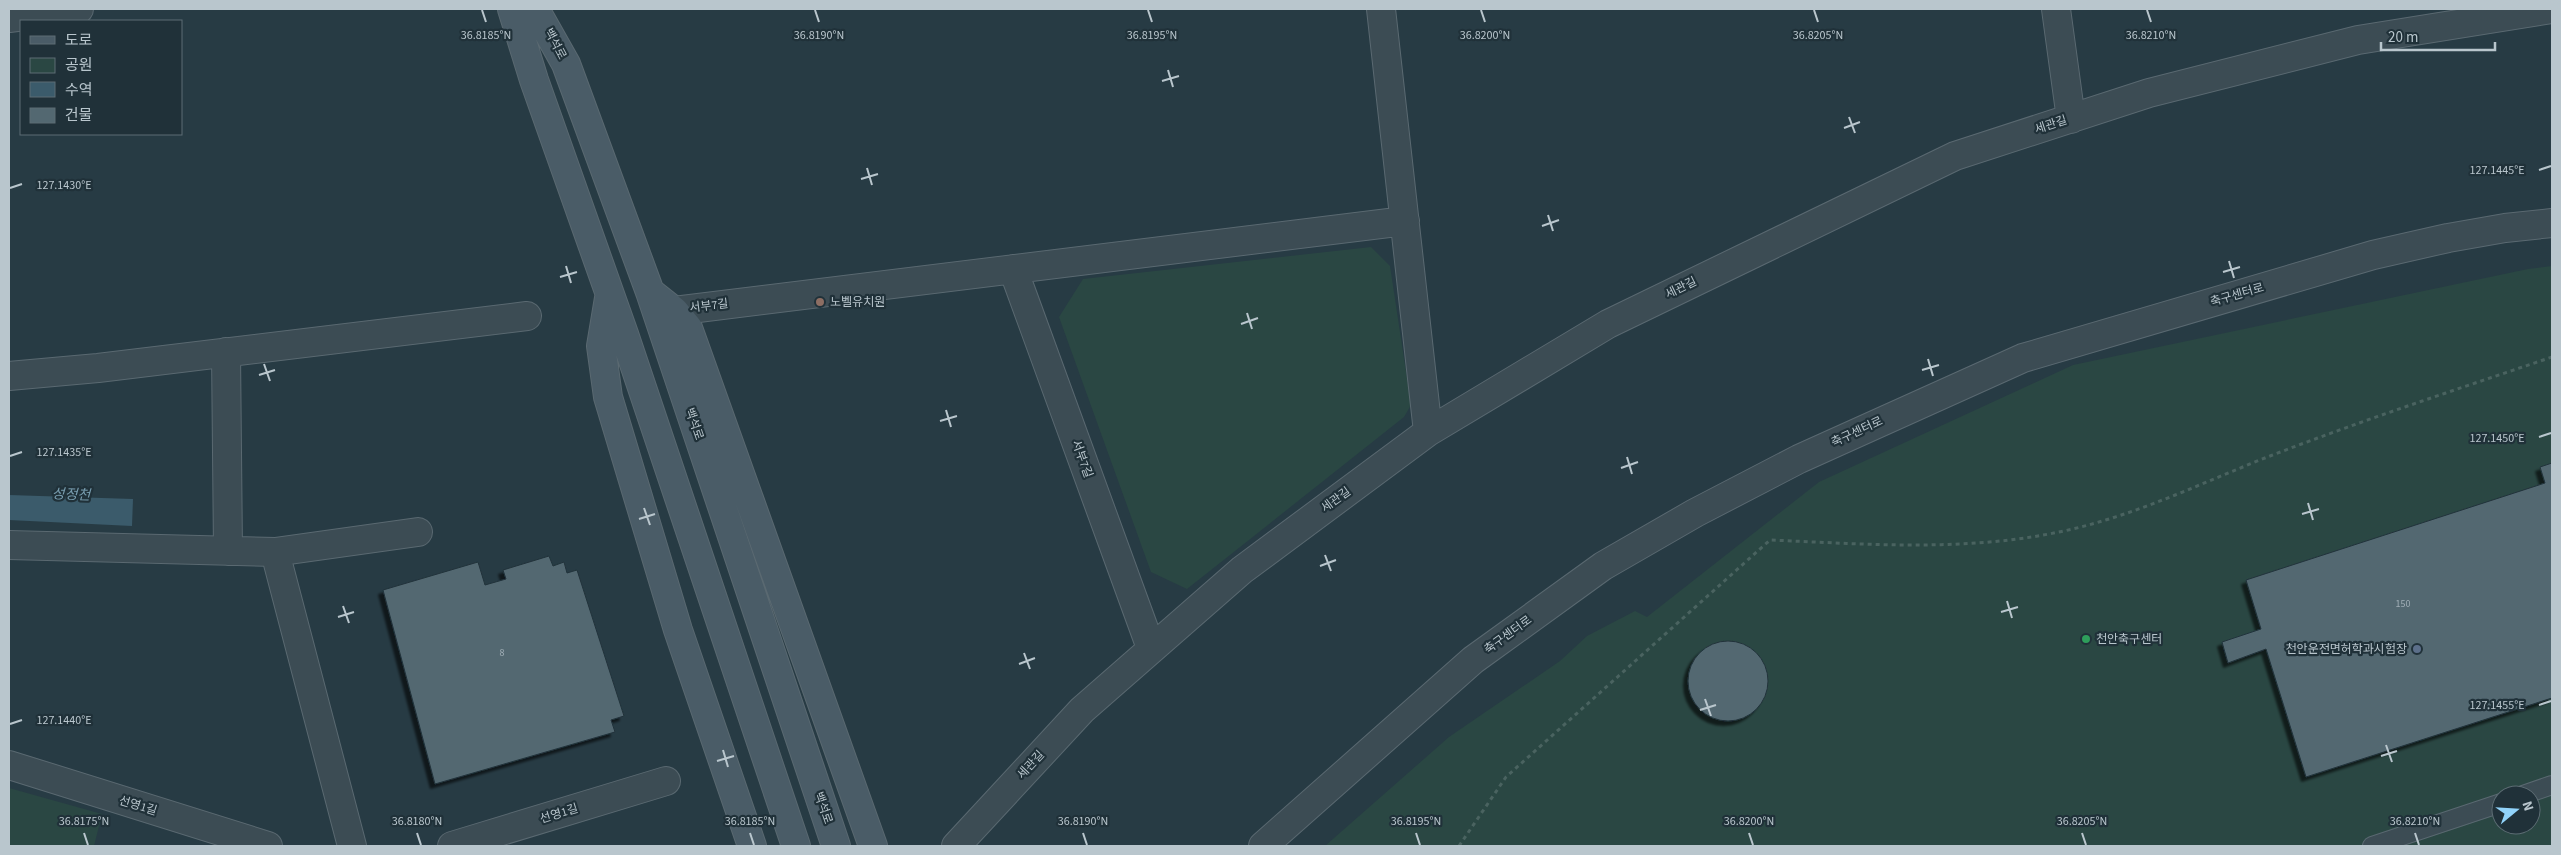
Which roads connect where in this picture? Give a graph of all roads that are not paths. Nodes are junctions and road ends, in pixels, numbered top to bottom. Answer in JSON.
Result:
{"nodes":[{"id":1,"x":79,"y":9,"type":"edge"},
{"id":2,"x":512,"y":9,"type":"edge"},
{"id":3,"x":535,"y":9,"type":"edge"},
{"id":4,"x":1381,"y":9,"type":"edge"},
{"id":5,"x":2056,"y":9,"type":"edge"},
{"id":6,"x":2552,"y":9,"type":"edge"},
{"id":7,"x":9,"y":18,"type":"edge"},
{"id":8,"x":2071,"y":119,"type":"junction"},
{"id":9,"x":1405,"y":221,"type":"junction"},
{"id":10,"x":2552,"y":223,"type":"edge"},
{"id":11,"x":1013,"y":269,"type":"junction"},
{"id":12,"x":650,"y":292,"type":"junction"},
{"id":13,"x":609,"y":298,"type":"junction"},
{"id":14,"x":674,"y":311,"type":"junction"},
{"id":15,"x":527,"y":316,"type":"dead end"},
{"id":16,"x":226,"y":352,"type":"junction"},
{"id":17,"x":9,"y":376,"type":"edge"},
{"id":18,"x":1428,"y":432,"type":"junction"},
{"id":19,"x":418,"y":532,"type":"dead end"},
{"id":20,"x":9,"y":545,"type":"edge"},
{"id":21,"x":228,"y":551,"type":"junction"},
{"id":22,"x":275,"y":552,"type":"junction"},
{"id":23,"x":1151,"y":648,"type":"junction"},
{"id":24,"x":9,"y":765,"type":"edge"},
{"id":25,"x":666,"y":781,"type":"dead end"},
{"id":26,"x":2491,"y":806,"type":"edge"},
{"id":27,"x":268,"y":846,"type":"edge"},
{"id":28,"x":352,"y":846,"type":"edge"},
{"id":29,"x":452,"y":846,"type":"edge"},
{"id":30,"x":752,"y":846,"type":"edge"},
{"id":31,"x":796,"y":846,"type":"edge"},
{"id":32,"x":836,"y":846,"type":"edge"},
{"id":33,"x":873,"y":846,"type":"edge"},
{"id":34,"x":956,"y":846,"type":"edge"},
{"id":35,"x":1263,"y":846,"type":"edge"},
{"id":36,"x":2372,"y":846,"type":"edge"}],
"edges":[{"from":1,"to":7,"type":"street"},
{"from":2,"to":13,"type":"main road"},
{"from":3,"to":12,"type":"main road","name":"백석로"},
{"from":4,"to":9,"type":"street"},
{"from":5,"to":8,"type":"street"},
{"from":6,"to":8,"type":"street","name":"세관길"},
{"from":8,"to":18,"type":"street","name":"세관길"},
{"from":9,"to":11,"type":"street","name":"서부7길"},
{"from":9,"to":18,"type":"street"},
{"from":10,"to":35,"type":"street","name":"축구센터로"},
{"from":11,"to":14,"type":"street","name":"서부7길"},
{"from":11,"to":23,"type":"street","name":"서부7길"},
{"from":12,"to":14,"type":"main road"},
{"from":12,"to":32,"type":"main road","name":"백석로"},
{"from":13,"to":30,"type":"main road"},
{"from":13,"to":31,"type":"main road"},
{"from":14,"to":33,"type":"main road"},
{"from":15,"to":16,"type":"street"},
{"from":16,"to":17,"type":"street"},
{"from":16,"to":21,"type":"street"},
{"from":18,"to":23,"type":"street","name":"세관길"},
{"from":19,"to":22,"type":"street"},
{"from":20,"to":21,"type":"street"},
{"from":21,"to":22,"type":"street"},
{"from":22,"to":28,"type":"street"},
{"from":23,"to":34,"type":"street","name":"세관길"},
{"from":24,"to":27,"type":"street","name":"선영1길"},
{"from":25,"to":29,"type":"street","name":"선영1길"},
{"from":26,"to":36,"type":"lane"}]}
